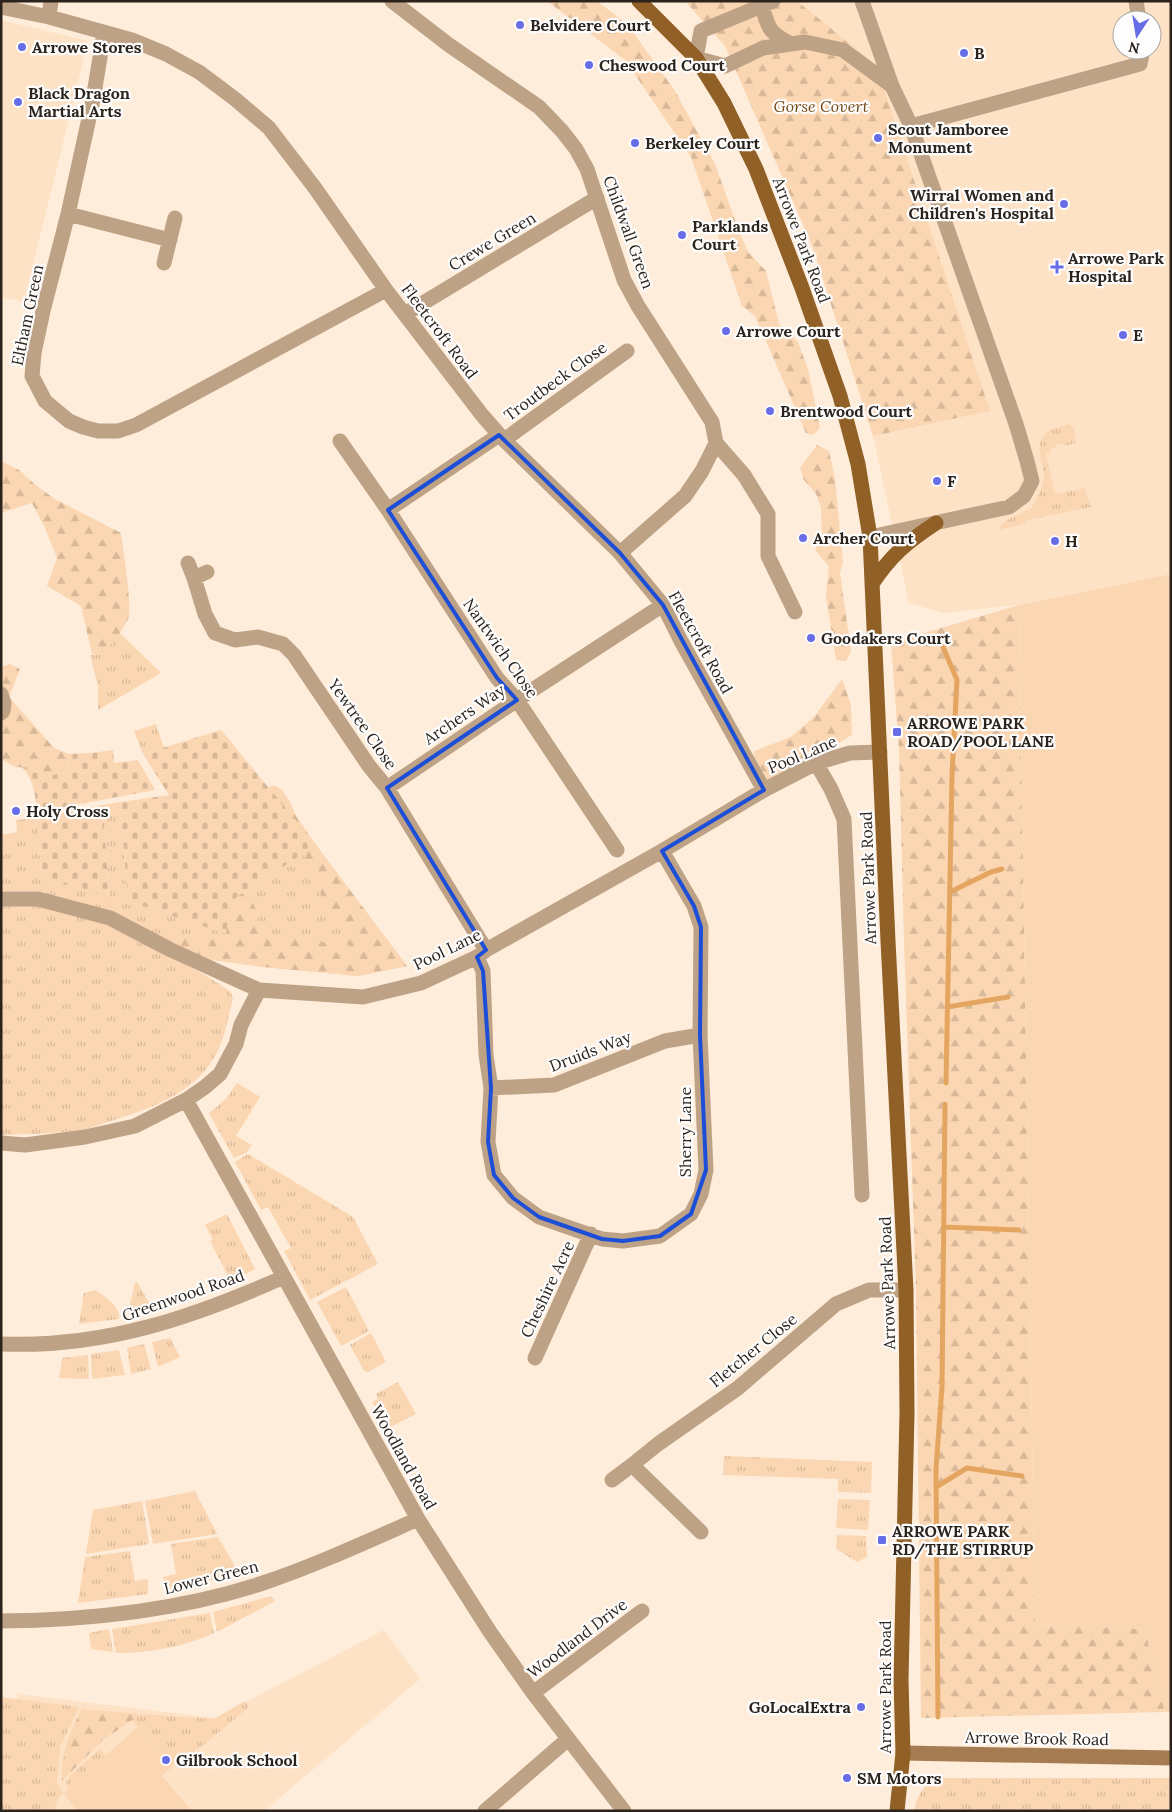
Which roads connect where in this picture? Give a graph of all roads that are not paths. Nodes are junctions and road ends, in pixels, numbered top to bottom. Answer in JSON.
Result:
{"nodes":[{"id":1,"x":51,"y":1,"type":"edge"},
{"id":2,"x":392,"y":1,"type":"edge"},
{"id":3,"x":639,"y":1,"type":"edge"},
{"id":4,"x":862,"y":1,"type":"edge"},
{"id":5,"x":767,"y":4,"type":"edge"},
{"id":6,"x":1,"y":7,"type":"edge"},
{"id":7,"x":49,"y":17,"type":"junction"},
{"id":8,"x":104,"y":33,"type":"junction"},
{"id":9,"x":792,"y":44,"type":"junction"},
{"id":10,"x":696,"y":58,"type":"junction"},
{"id":11,"x":1141,"y":60,"type":"edge"},
{"id":12,"x":892,"y":86,"type":"junction"},
{"id":13,"x":912,"y":126,"type":"junction"},
{"id":14,"x":597,"y":198,"type":"junction"},
{"id":15,"x":68,"y":214,"type":"junction"},
{"id":16,"x":175,"y":218,"type":"dead end"},
{"id":17,"x":170,"y":240,"type":"junction"},
{"id":18,"x":164,"y":263,"type":"dead end"},
{"id":19,"x":386,"y":290,"type":"junction"},
{"id":20,"x":406,"y":314,"type":"junction"},
{"id":21,"x":627,"y":351,"type":"dead end"},
{"id":22,"x":502,"y":438,"type":"junction"},
{"id":23,"x":340,"y":441,"type":"dead end"},
{"id":24,"x":716,"y":443,"type":"junction"},
{"id":25,"x":388,"y":510,"type":"junction"},
{"id":26,"x":936,"y":523,"type":"junction"},
{"id":27,"x":870,"y":537,"type":"junction"},
{"id":28,"x":620,"y":553,"type":"junction"},
{"id":29,"x":196,"y":571,"type":"dead end"},
{"id":30,"x":872,"y":584,"type":"junction"},
{"id":31,"x":663,"y":605,"type":"junction"},
{"id":32,"x":795,"y":612,"type":"dead end"},
{"id":33,"x":1,"y":694,"type":"edge"},
{"id":34,"x":517,"y":700,"type":"junction"},
{"id":35,"x":1,"y":712,"type":"edge"},
{"id":36,"x":880,"y":752,"type":"junction"},
{"id":37,"x":816,"y":763,"type":"junction"},
{"id":38,"x":387,"y":788,"type":"junction"},
{"id":39,"x":764,"y":790,"type":"junction"},
{"id":40,"x":617,"y":850,"type":"dead end"},
{"id":41,"x":662,"y":852,"type":"junction"},
{"id":42,"x":1,"y":899,"type":"edge"},
{"id":43,"x":481,"y":954,"type":"junction"},
{"id":44,"x":259,"y":990,"type":"junction"},
{"id":45,"x":700,"y":1035,"type":"junction"},
{"id":46,"x":491,"y":1088,"type":"junction"},
{"id":47,"x":186,"y":1100,"type":"junction"},
{"id":48,"x":1,"y":1143,"type":"edge"},
{"id":49,"x":862,"y":1196,"type":"dead end"},
{"id":50,"x":591,"y":1234,"type":"junction"},
{"id":51,"x":284,"y":1276,"type":"junction"},
{"id":52,"x":906,"y":1290,"type":"junction"},
{"id":53,"x":1,"y":1344,"type":"edge"},
{"id":54,"x":534,"y":1358,"type":"dead end"},
{"id":55,"x":632,"y":1465,"type":"junction"},
{"id":56,"x":612,"y":1480,"type":"dead end"},
{"id":57,"x":418,"y":1519,"type":"junction"},
{"id":58,"x":701,"y":1532,"type":"dead end"},
{"id":59,"x":642,"y":1611,"type":"dead end"},
{"id":60,"x":1,"y":1621,"type":"edge"},
{"id":61,"x":533,"y":1693,"type":"junction"},
{"id":62,"x":568,"y":1739,"type":"junction"},
{"id":63,"x":903,"y":1753,"type":"junction"},
{"id":64,"x":1171,"y":1758,"type":"edge"},
{"id":65,"x":485,"y":1811,"type":"edge"},
{"id":66,"x":624,"y":1811,"type":"edge"},
{"id":67,"x":897,"y":1811,"type":"edge"}],
"edges":[{"from":1,"to":7,"type":"street"},
{"from":2,"to":14,"type":"street","name":"Childwall Green"},
{"from":3,"to":10,"type":"main road","name":"Arrowe Park Road"},
{"from":4,"to":12,"type":"street"},
{"from":5,"to":9,"type":"street"},
{"from":5,"to":10,"type":"street"},
{"from":6,"to":7,"type":"street","name":"Fleetcroft Road"},
{"from":7,"to":8,"type":"street","name":"Fleetcroft Road"},
{"from":8,"to":15,"type":"street","name":"Eltham Green"},
{"from":8,"to":19,"type":"street","name":"Fleetcroft Road"},
{"from":9,"to":10,"type":"street"},
{"from":9,"to":12,"type":"street"},
{"from":10,"to":27,"type":"main road","name":"Arrowe Park Road"},
{"from":11,"to":13,"type":"street"},
{"from":12,"to":13,"type":"street"},
{"from":13,"to":26,"type":"street"},
{"from":14,"to":20,"type":"street","name":"Crewe Green"},
{"from":14,"to":24,"type":"street","name":"Childwall Green"},
{"from":15,"to":17,"type":"street"},
{"from":15,"to":19,"type":"street","name":"Eltham Green"},
{"from":16,"to":17,"type":"street"},
{"from":17,"to":18,"type":"street"},
{"from":19,"to":20,"type":"street","name":"Fleetcroft Road"},
{"from":20,"to":22,"type":"street","name":"Fleetcroft Road"},
{"from":21,"to":22,"type":"street","name":"Troutbeck Close"},
{"from":22,"to":25,"type":"street","name":"Troutbeck Close"},
{"from":22,"to":28,"type":"street","name":"Fleetcroft Road"},
{"from":23,"to":25,"type":"street","name":"Nantwich Close"},
{"from":24,"to":28,"type":"street"},
{"from":24,"to":32,"type":"street","name":"Childwall Green"},
{"from":25,"to":34,"type":"street","name":"Nantwich Close"},
{"from":26,"to":27,"type":"street"},
{"from":26,"to":30,"type":"main road"},
{"from":27,"to":30,"type":"main road","name":"Arrowe Park Road"},
{"from":28,"to":31,"type":"street","name":"Fleetcroft Road"},
{"from":29,"to":38,"type":"street","name":"Yewtree Close"},
{"from":30,"to":36,"type":"main road","name":"Arrowe Park Road"},
{"from":31,"to":34,"type":"street","name":"Archers Way"},
{"from":31,"to":39,"type":"street","name":"Fleetcroft Road"},
{"from":33,"to":35,"type":"street"},
{"from":34,"to":38,"type":"street","name":"Archers Way"},
{"from":34,"to":40,"type":"street","name":"Nantwich Close"},
{"from":36,"to":37,"type":"street","name":"Pool Lane"},
{"from":36,"to":52,"type":"main road","name":"Arrowe Park Road"},
{"from":37,"to":39,"type":"street","name":"Pool Lane"},
{"from":37,"to":49,"type":"street","name":"Arrowe Park Road"},
{"from":38,"to":43,"type":"street","name":"Yewtree Close"},
{"from":39,"to":41,"type":"street","name":"Pool Lane"},
{"from":41,"to":43,"type":"street","name":"Pool Lane"},
{"from":41,"to":45,"type":"street","name":"Sherry Lane"},
{"from":42,"to":44,"type":"street","name":"Pool Lane"},
{"from":43,"to":44,"type":"street","name":"Pool Lane"},
{"from":43,"to":46,"type":"street","name":"Sherry Lane"},
{"from":44,"to":47,"type":"street"},
{"from":45,"to":46,"type":"street","name":"Druids Way"},
{"from":45,"to":50,"type":"street","name":"Sherry Lane"},
{"from":46,"to":50,"type":"street","name":"Sherry Lane"},
{"from":47,"to":48,"type":"street"},
{"from":47,"to":51,"type":"street","name":"Woodland Road"},
{"from":50,"to":54,"type":"street","name":"Cheshire Acre"},
{"from":51,"to":53,"type":"street","name":"Greenwood Road"},
{"from":51,"to":57,"type":"street","name":"Woodland Road"},
{"from":52,"to":55,"type":"street","name":"Fletcher Close"},
{"from":52,"to":63,"type":"main road","name":"Arrowe Park Road"},
{"from":55,"to":56,"type":"street","name":"Fletcher Close"},
{"from":55,"to":58,"type":"street"},
{"from":57,"to":60,"type":"street","name":"Lower Green"},
{"from":57,"to":61,"type":"street","name":"Woodland Road"},
{"from":59,"to":61,"type":"street","name":"Woodland Drive"},
{"from":61,"to":62,"type":"street","name":"Woodland Road"},
{"from":62,"to":65,"type":"street"},
{"from":62,"to":66,"type":"street","name":"Woodland Road"},
{"from":63,"to":64,"type":"street","name":"Arrowe Brook Road"},
{"from":63,"to":67,"type":"main road","name":"Arrowe Park Road"}]}
